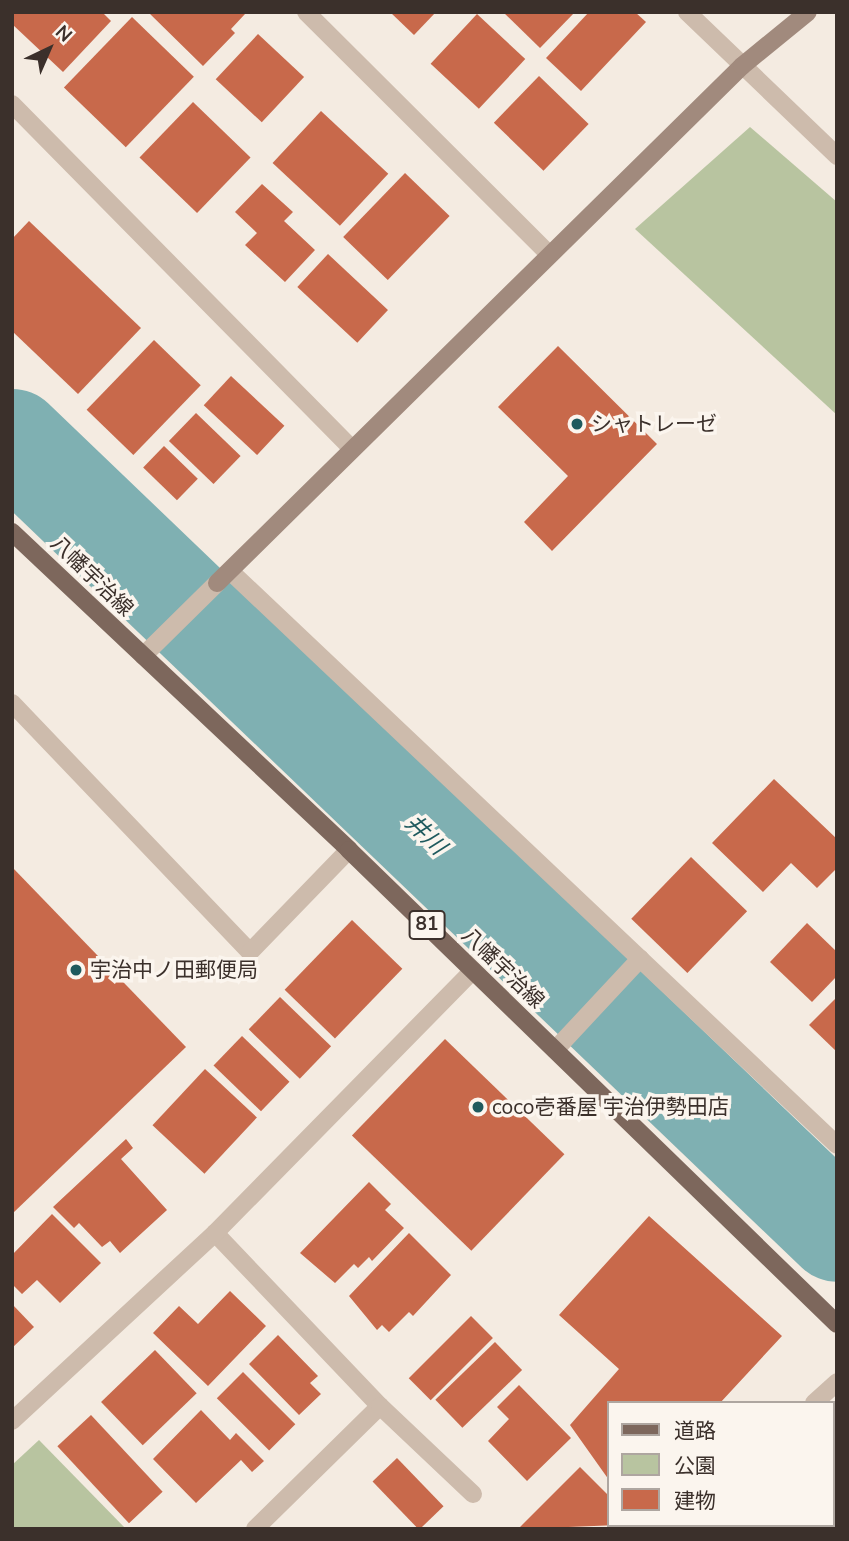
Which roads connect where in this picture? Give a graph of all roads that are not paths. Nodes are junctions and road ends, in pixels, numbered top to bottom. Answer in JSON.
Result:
{"nodes":[{"id":1,"x":306,"y":12,"type":"edge"},
{"id":2,"x":687,"y":12,"type":"edge"},
{"id":3,"x":808,"y":12,"type":"edge"},
{"id":4,"x":742,"y":66,"type":"junction"},
{"id":5,"x":12,"y":104,"type":"edge"},
{"id":6,"x":837,"y":156,"type":"edge"},
{"id":7,"x":549,"y":254,"type":"junction"},
{"id":8,"x":350,"y":447,"type":"junction"},
{"id":9,"x":12,"y":531,"type":"edge"},
{"id":10,"x":224,"y":577,"type":"junction"},
{"id":11,"x":143,"y":656,"type":"junction"},
{"id":12,"x":12,"y":703,"type":"edge"},
{"id":13,"x":349,"y":850,"type":"junction"},
{"id":14,"x":635,"y":964,"type":"junction"},
{"id":15,"x":473,"y":970,"type":"junction"},
{"id":16,"x":555,"y":1050,"type":"junction"},
{"id":17,"x":837,"y":1145,"type":"edge"},
{"id":18,"x":215,"y":1233,"type":"junction"},
{"id":19,"x":837,"y":1324,"type":"edge"},
{"id":20,"x":837,"y":1382,"type":"edge"},
{"id":21,"x":816,"y":1401,"type":"edge"},
{"id":22,"x":380,"y":1406,"type":"junction"},
{"id":23,"x":12,"y":1421,"type":"edge"},
{"id":24,"x":473,"y":1494,"type":"dead end"},
{"id":25,"x":255,"y":1529,"type":"edge"}],
"edges":[{"from":1,"to":7,"type":"street"},
{"from":2,"to":4,"type":"street"},
{"from":3,"to":4,"type":"street"},
{"from":4,"to":6,"type":"street"},
{"from":4,"to":7,"type":"street"},
{"from":5,"to":8,"type":"street"},
{"from":7,"to":8,"type":"street"},
{"from":8,"to":10,"type":"street"},
{"from":9,"to":11,"type":"main road","name":"八幡宇治線","number":"81"},
{"from":10,"to":11,"type":"street"},
{"from":10,"to":14,"type":"street"},
{"from":11,"to":13,"type":"main road","name":"八幡宇治線","number":"81"},
{"from":12,"to":13,"type":"street"},
{"from":13,"to":15,"type":"main road","name":"八幡宇治線","number":"81"},
{"from":14,"to":16,"type":"street"},
{"from":14,"to":17,"type":"street"},
{"from":15,"to":16,"type":"main road","name":"八幡宇治線","number":"81"},
{"from":15,"to":18,"type":"street"},
{"from":16,"to":19,"type":"main road","name":"八幡宇治線","number":"81"},
{"from":18,"to":22,"type":"street"},
{"from":18,"to":23,"type":"street"},
{"from":20,"to":21,"type":"street"},
{"from":22,"to":24,"type":"street"},
{"from":22,"to":25,"type":"street"}]}
